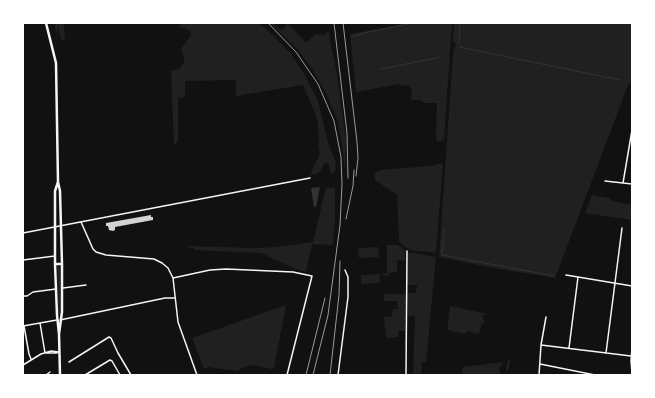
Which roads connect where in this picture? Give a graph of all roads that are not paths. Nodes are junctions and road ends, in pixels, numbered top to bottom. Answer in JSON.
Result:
{"nodes":[{"id":1,"x":46,"y":23,"type":"edge"},
{"id":2,"x":632,"y":130,"type":"edge"},
{"id":3,"x":310,"y":178,"type":"dead end"},
{"id":4,"x":604,"y":181,"type":"dead end"},
{"id":5,"x":58,"y":182,"type":"junction"},
{"id":6,"x":623,"y":183,"type":"junction"},
{"id":7,"x":632,"y":184,"type":"edge"},
{"id":8,"x":81,"y":222,"type":"junction"},
{"id":9,"x":62,"y":225,"type":"junction"},
{"id":10,"x":55,"y":227,"type":"junction"},
{"id":11,"x":622,"y":228,"type":"dead end"},
{"id":12,"x":23,"y":233,"type":"edge"},
{"id":13,"x":407,"y":251,"type":"dead end"},
{"id":14,"x":55,"y":256,"type":"junction"},
{"id":15,"x":23,"y":260,"type":"edge"},
{"id":16,"x":55,"y":264,"type":"junction"},
{"id":17,"x":62,"y":264,"type":"junction"},
{"id":18,"x":345,"y":270,"type":"dead end"},
{"id":19,"x":566,"y":275,"type":"dead end"},
{"id":20,"x":578,"y":277,"type":"junction"},
{"id":21,"x":173,"y":278,"type":"junction"},
{"id":22,"x":615,"y":283,"type":"junction"},
{"id":23,"x":86,"y":285,"type":"dead end"},
{"id":24,"x":632,"y":286,"type":"edge"},
{"id":25,"x":63,"y":288,"type":"junction"},
{"id":26,"x":56,"y":289,"type":"junction"},
{"id":27,"x":23,"y":296,"type":"edge"},
{"id":28,"x":175,"y":298,"type":"junction"},
{"id":29,"x":546,"y":317,"type":"dead end"},
{"id":30,"x":57,"y":320,"type":"junction"},
{"id":31,"x":61,"y":320,"type":"junction"},
{"id":32,"x":40,"y":323,"type":"junction"},
{"id":33,"x":24,"y":326,"type":"edge"},
{"id":34,"x":59,"y":334,"type":"junction"},
{"id":35,"x":541,"y":344,"type":"junction"},
{"id":36,"x":632,"y":347,"type":"edge"},
{"id":37,"x":569,"y":348,"type":"junction"},
{"id":38,"x":59,"y":352,"type":"junction"},
{"id":39,"x":45,"y":353,"type":"junction"},
{"id":40,"x":606,"y":353,"type":"junction"},
{"id":41,"x":631,"y":356,"type":"junction"},
{"id":42,"x":31,"y":360,"type":"junction"},
{"id":43,"x":69,"y":362,"type":"dead end"},
{"id":44,"x":540,"y":364,"type":"junction"},
{"id":45,"x":23,"y":365,"type":"edge"},
{"id":46,"x":50,"y":372,"type":"dead end"},
{"id":47,"x":632,"y":373,"type":"edge"},
{"id":48,"x":46,"y":375,"type":"edge"},
{"id":49,"x":60,"y":375,"type":"edge"},
{"id":50,"x":85,"y":375,"type":"edge"},
{"id":51,"x":120,"y":375,"type":"edge"},
{"id":52,"x":131,"y":375,"type":"edge"},
{"id":53,"x":197,"y":375,"type":"edge"},
{"id":54,"x":287,"y":375,"type":"edge"},
{"id":55,"x":338,"y":375,"type":"edge"},
{"id":56,"x":406,"y":375,"type":"edge"},
{"id":57,"x":539,"y":375,"type":"edge"},
{"id":58,"x":595,"y":375,"type":"edge"}],
"edges":[{"from":1,"to":5,"type":"main road"},
{"from":2,"to":6,"type":"street"},
{"from":3,"to":8,"type":"street"},
{"from":4,"to":6,"type":"street"},
{"from":5,"to":9,"type":"main road"},
{"from":5,"to":10,"type":"main road"},
{"from":6,"to":7,"type":"street"},
{"from":8,"to":9,"type":"street"},
{"from":8,"to":21,"type":"street"},
{"from":9,"to":10,"type":"street"},
{"from":9,"to":17,"type":"main road"},
{"from":10,"to":12,"type":"street"},
{"from":10,"to":14,"type":"main road"},
{"from":11,"to":22,"type":"street"},
{"from":13,"to":56,"type":"street"},
{"from":14,"to":15,"type":"street"},
{"from":14,"to":16,"type":"main road"},
{"from":16,"to":17,"type":"main road"},
{"from":16,"to":26,"type":"main road"},
{"from":17,"to":25,"type":"main road"},
{"from":18,"to":55,"type":"street"},
{"from":19,"to":20,"type":"street"},
{"from":20,"to":22,"type":"street"},
{"from":20,"to":37,"type":"street"},
{"from":21,"to":28,"type":"street"},
{"from":21,"to":54,"type":"street"},
{"from":22,"to":24,"type":"street"},
{"from":22,"to":40,"type":"street"},
{"from":23,"to":25,"type":"street"},
{"from":25,"to":31,"type":"main road"},
{"from":26,"to":27,"type":"street"},
{"from":26,"to":30,"type":"main road"},
{"from":28,"to":31,"type":"street"},
{"from":28,"to":53,"type":"street"},
{"from":29,"to":35,"type":"street"},
{"from":30,"to":31,"type":"street"},
{"from":30,"to":32,"type":"street"},
{"from":30,"to":34,"type":"main road"},
{"from":31,"to":34,"type":"main road"},
{"from":32,"to":33,"type":"street"},
{"from":32,"to":39,"type":"street"},
{"from":33,"to":42,"type":"street"},
{"from":34,"to":38,"type":"main road"},
{"from":35,"to":37,"type":"street"},
{"from":35,"to":44,"type":"street"},
{"from":36,"to":41,"type":"street"},
{"from":37,"to":40,"type":"street"},
{"from":38,"to":39,"type":"street"},
{"from":38,"to":49,"type":"main road"},
{"from":39,"to":42,"type":"street"},
{"from":40,"to":41,"type":"street"},
{"from":41,"to":47,"type":"street"},
{"from":42,"to":45,"type":"street"},
{"from":43,"to":52,"type":"street"},
{"from":44,"to":57,"type":"street"},
{"from":44,"to":58,"type":"street"},
{"from":46,"to":48,"type":"street"},
{"from":50,"to":51,"type":"street"}]}
